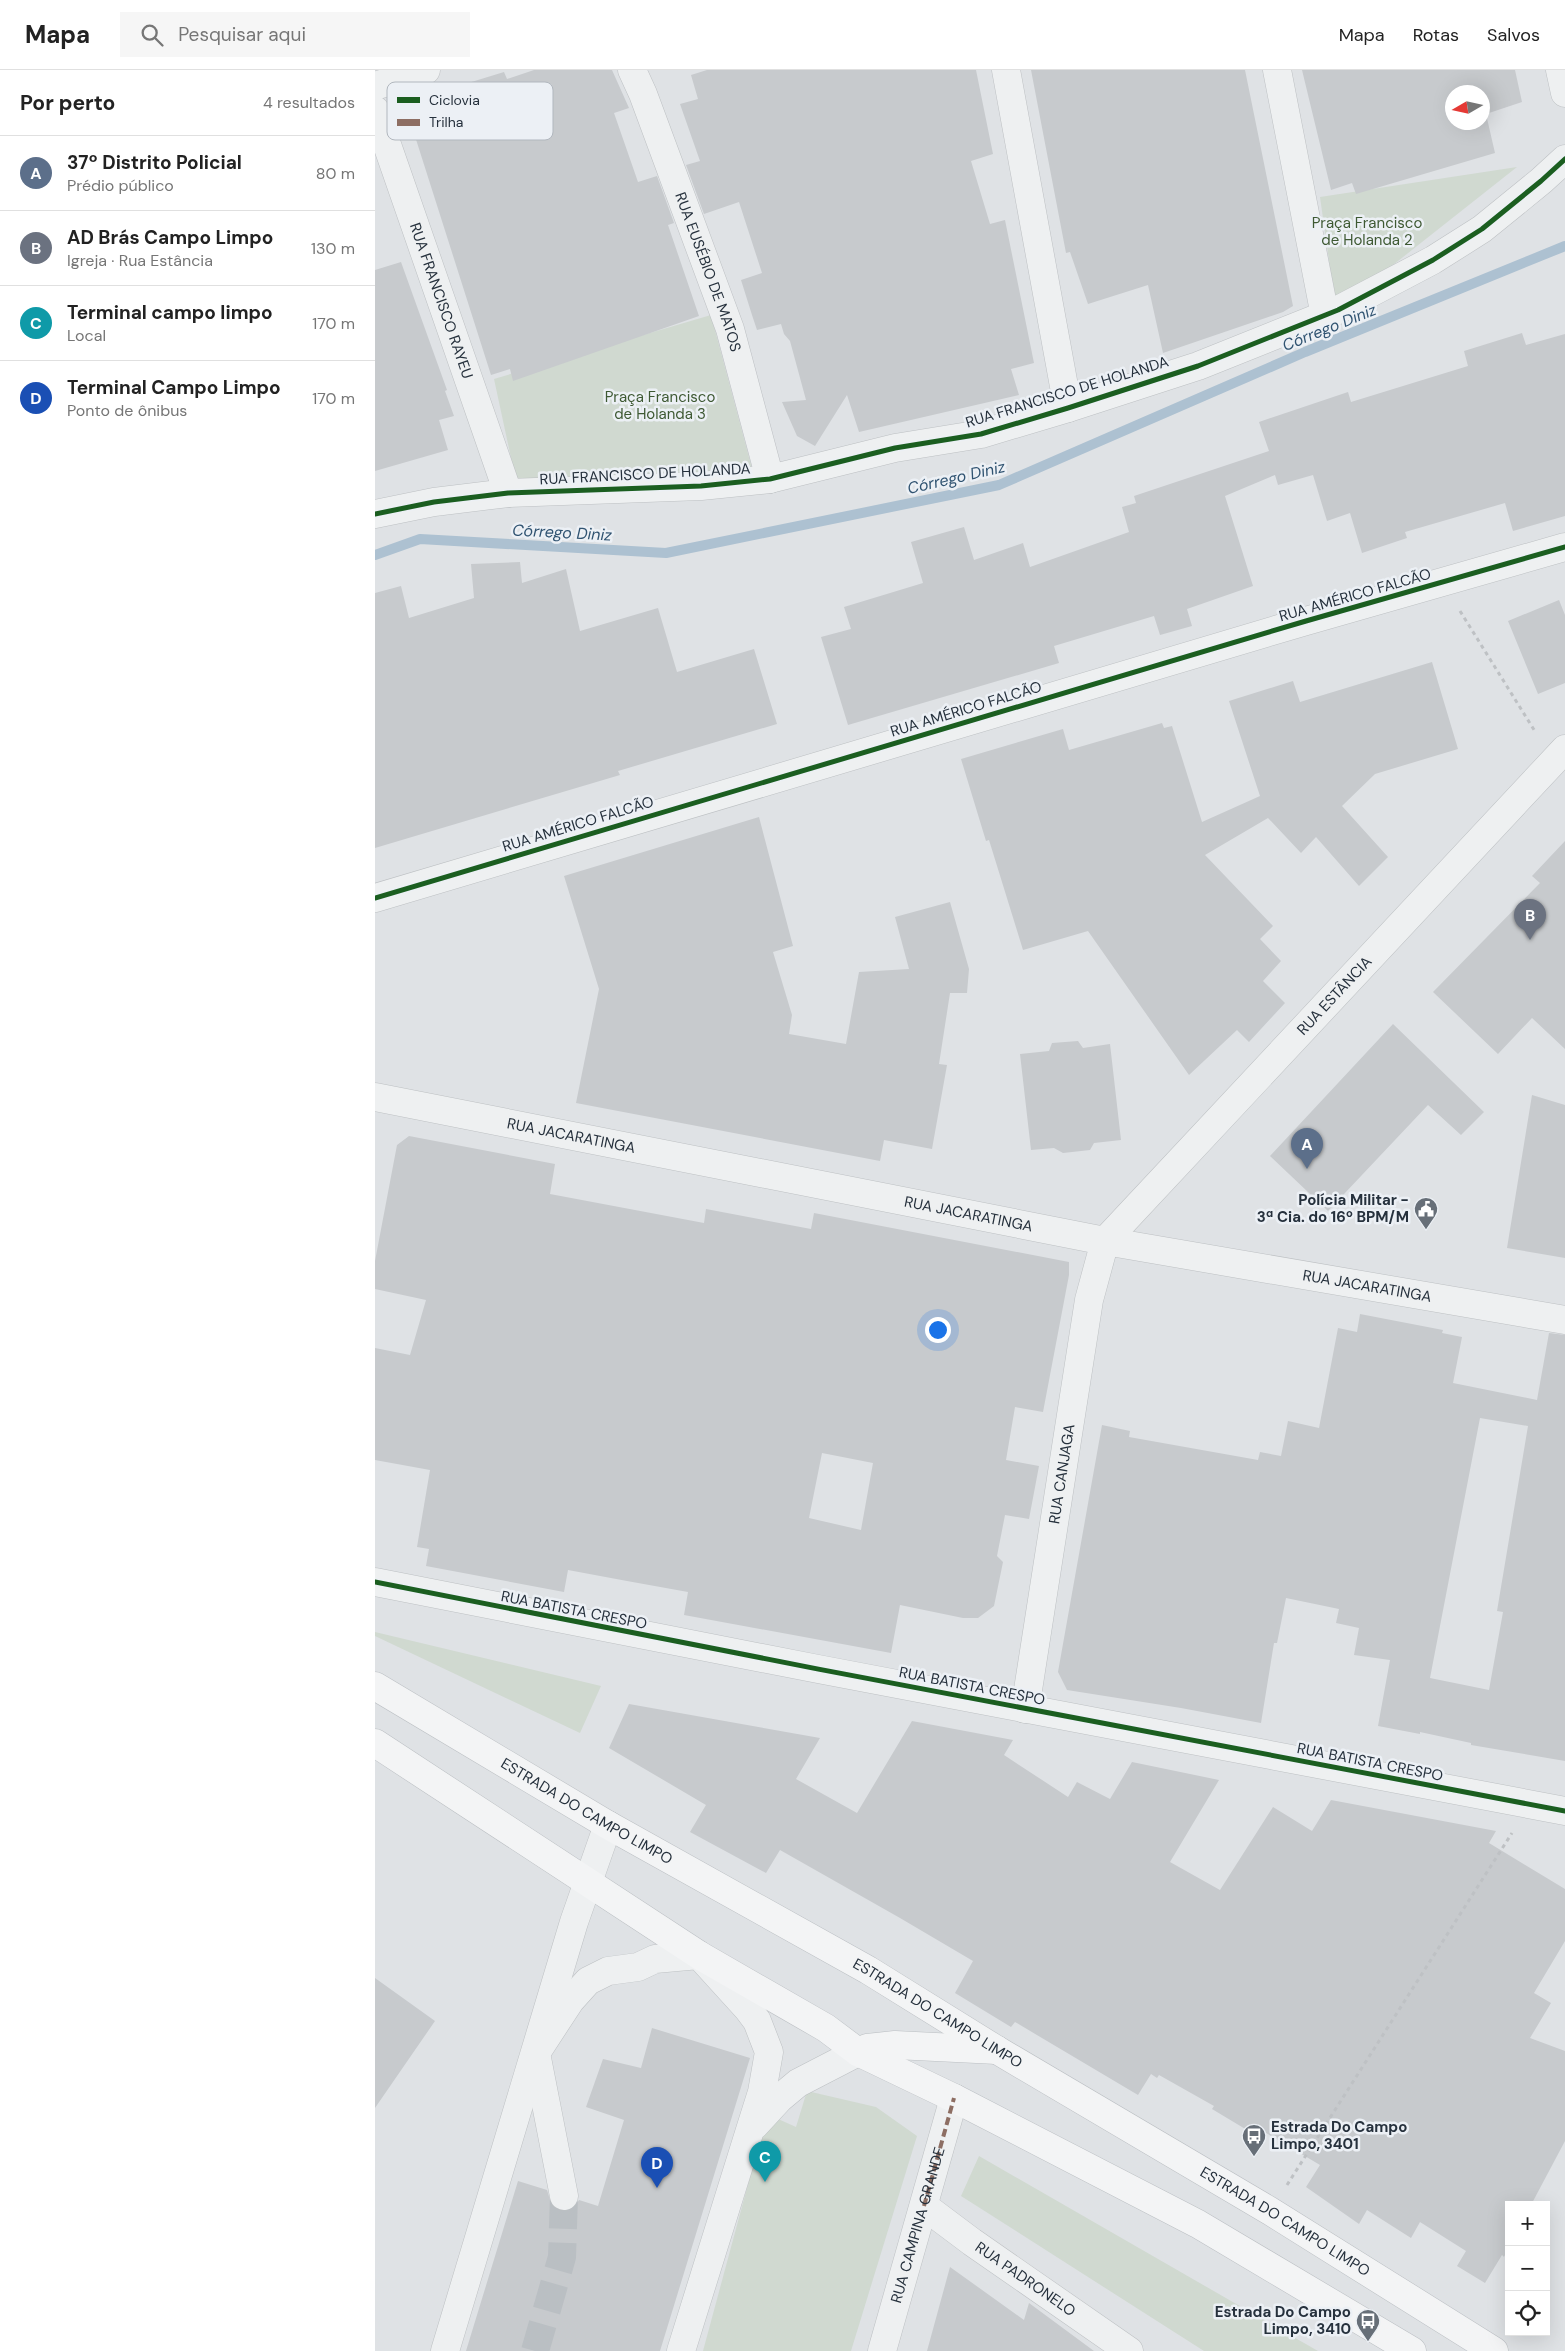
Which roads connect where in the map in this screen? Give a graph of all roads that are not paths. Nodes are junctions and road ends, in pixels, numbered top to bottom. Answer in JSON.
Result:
{"nodes":[{"id":1,"x":426,"y":70,"type":"edge"},
{"id":2,"x":631,"y":70,"type":"edge"},
{"id":3,"x":1006,"y":70,"type":"edge"},
{"id":4,"x":1277,"y":70,"type":"edge"},
{"id":5,"x":1560,"y":70,"type":"edge"},
{"id":6,"x":387,"y":82,"type":"edge"},
{"id":7,"x":388,"y":82,"type":"edge"},
{"id":8,"x":375,"y":86,"type":"edge"},
{"id":9,"x":1565,"y":93,"type":"edge"},
{"id":10,"x":375,"y":110,"type":"edge"},
{"id":11,"x":1565,"y":159,"type":"edge"},
{"id":12,"x":1325,"y":316,"type":"junction"},
{"id":13,"x":1068,"y":408,"type":"junction"},
{"id":14,"x":770,"y":479,"type":"junction"},
{"id":15,"x":508,"y":493,"type":"junction"},
{"id":16,"x":375,"y":514,"type":"edge"},
{"id":17,"x":1565,"y":547,"type":"edge"},
{"id":18,"x":1559,"y":755,"type":"edge"},
{"id":19,"x":375,"y":898,"type":"edge"},
{"id":20,"x":375,"y":1097,"type":"edge"},
{"id":21,"x":1105,"y":1242,"type":"junction"},
{"id":22,"x":1565,"y":1320,"type":"edge"},
{"id":23,"x":375,"y":1582,"type":"edge"},
{"id":24,"x":375,"y":1686,"type":"edge"},
{"id":25,"x":1025,"y":1709,"type":"junction"},
{"id":26,"x":375,"y":1743,"type":"edge"},
{"id":27,"x":1565,"y":1811,"type":"edge"},
{"id":28,"x":608,"y":1825,"type":"junction"},
{"id":29,"x":588,"y":1884,"type":"junction"},
{"id":30,"x":699,"y":1954,"type":"junction"},
{"id":31,"x":997,"y":2050,"type":"junction"},
{"id":32,"x":858,"y":2052,"type":"junction"},
{"id":33,"x":536,"y":2053,"type":"junction"},
{"id":34,"x":955,"y":2098,"type":"junction"},
{"id":35,"x":751,"y":2130,"type":"junction"},
{"id":36,"x":564,"y":2196,"type":"tunnel mouth"},
{"id":37,"x":924,"y":2206,"type":"junction"},
{"id":38,"x":445,"y":2351,"type":"edge"},
{"id":39,"x":681,"y":2351,"type":"edge"},
{"id":40,"x":882,"y":2351,"type":"edge"},
{"id":41,"x":1129,"y":2351,"type":"edge"},
{"id":42,"x":1412,"y":2351,"type":"edge"},
{"id":43,"x":1494,"y":2351,"type":"edge"}],
"edges":[{"from":1,"to":7,"type":"street"},
{"from":2,"to":14,"type":"street","name":"RUA EUSÉBIO DE MATOS"},
{"from":3,"to":13,"type":"street","name":"RUA FRANCISCO DE HOLANDA"},
{"from":4,"to":12,"type":"street"},
{"from":5,"to":9,"type":"street"},
{"from":6,"to":8,"type":"street"},
{"from":10,"to":15,"type":"street","name":"RUA FRANCISCO RAYEU"},
{"from":11,"to":12,"type":"street","name":"RUA FRANCISCO DE HOLANDA"},
{"from":12,"to":13,"type":"street","name":"RUA FRANCISCO DE HOLANDA"},
{"from":13,"to":14,"type":"street","name":"RUA FRANCISCO DE HOLANDA"},
{"from":14,"to":15,"type":"street","name":"RUA FRANCISCO DE HOLANDA"},
{"from":15,"to":16,"type":"street","name":"RUA FRANCISCO DE HOLANDA"},
{"from":17,"to":19,"type":"street","name":"RUA AMÉRICO FALCÃO"},
{"from":18,"to":21,"type":"street","name":"RUA ESTÂNCIA"},
{"from":20,"to":21,"type":"street","name":"RUA JACARATINGA"},
{"from":21,"to":22,"type":"street","name":"RUA JACARATINGA"},
{"from":21,"to":25,"type":"street","name":"RUA CANJAGA"},
{"from":23,"to":25,"type":"street","name":"RUA BATISTA CRESPO"},
{"from":24,"to":28,"type":"main road","name":"ESTRADA DO CAMPO LIMPO"},
{"from":25,"to":27,"type":"street","name":"RUA BATISTA CRESPO"},
{"from":26,"to":29,"type":"main road"},
{"from":28,"to":29,"type":"street"},
{"from":28,"to":31,"type":"main road","name":"ESTRADA DO CAMPO LIMPO"},
{"from":29,"to":30,"type":"main road"},
{"from":29,"to":33,"type":"street"},
{"from":30,"to":32,"type":"main road"},
{"from":30,"to":33,"type":"street"},
{"from":30,"to":35,"type":"street"},
{"from":31,"to":32,"type":"main road"},
{"from":31,"to":43,"type":"main road","name":"ESTRADA DO CAMPO LIMPO"},
{"from":32,"to":34,"type":"main road"},
{"from":32,"to":35,"type":"street"},
{"from":33,"to":36,"type":"street"},
{"from":33,"to":38,"type":"street"},
{"from":34,"to":37,"type":"street","name":"RUA CAMPINA GRANDE"},
{"from":34,"to":42,"type":"main road"},
{"from":35,"to":39,"type":"street"},
{"from":37,"to":40,"type":"street","name":"RUA CAMPINA GRANDE"},
{"from":37,"to":41,"type":"street","name":"RUA PADRONELO"}]}
